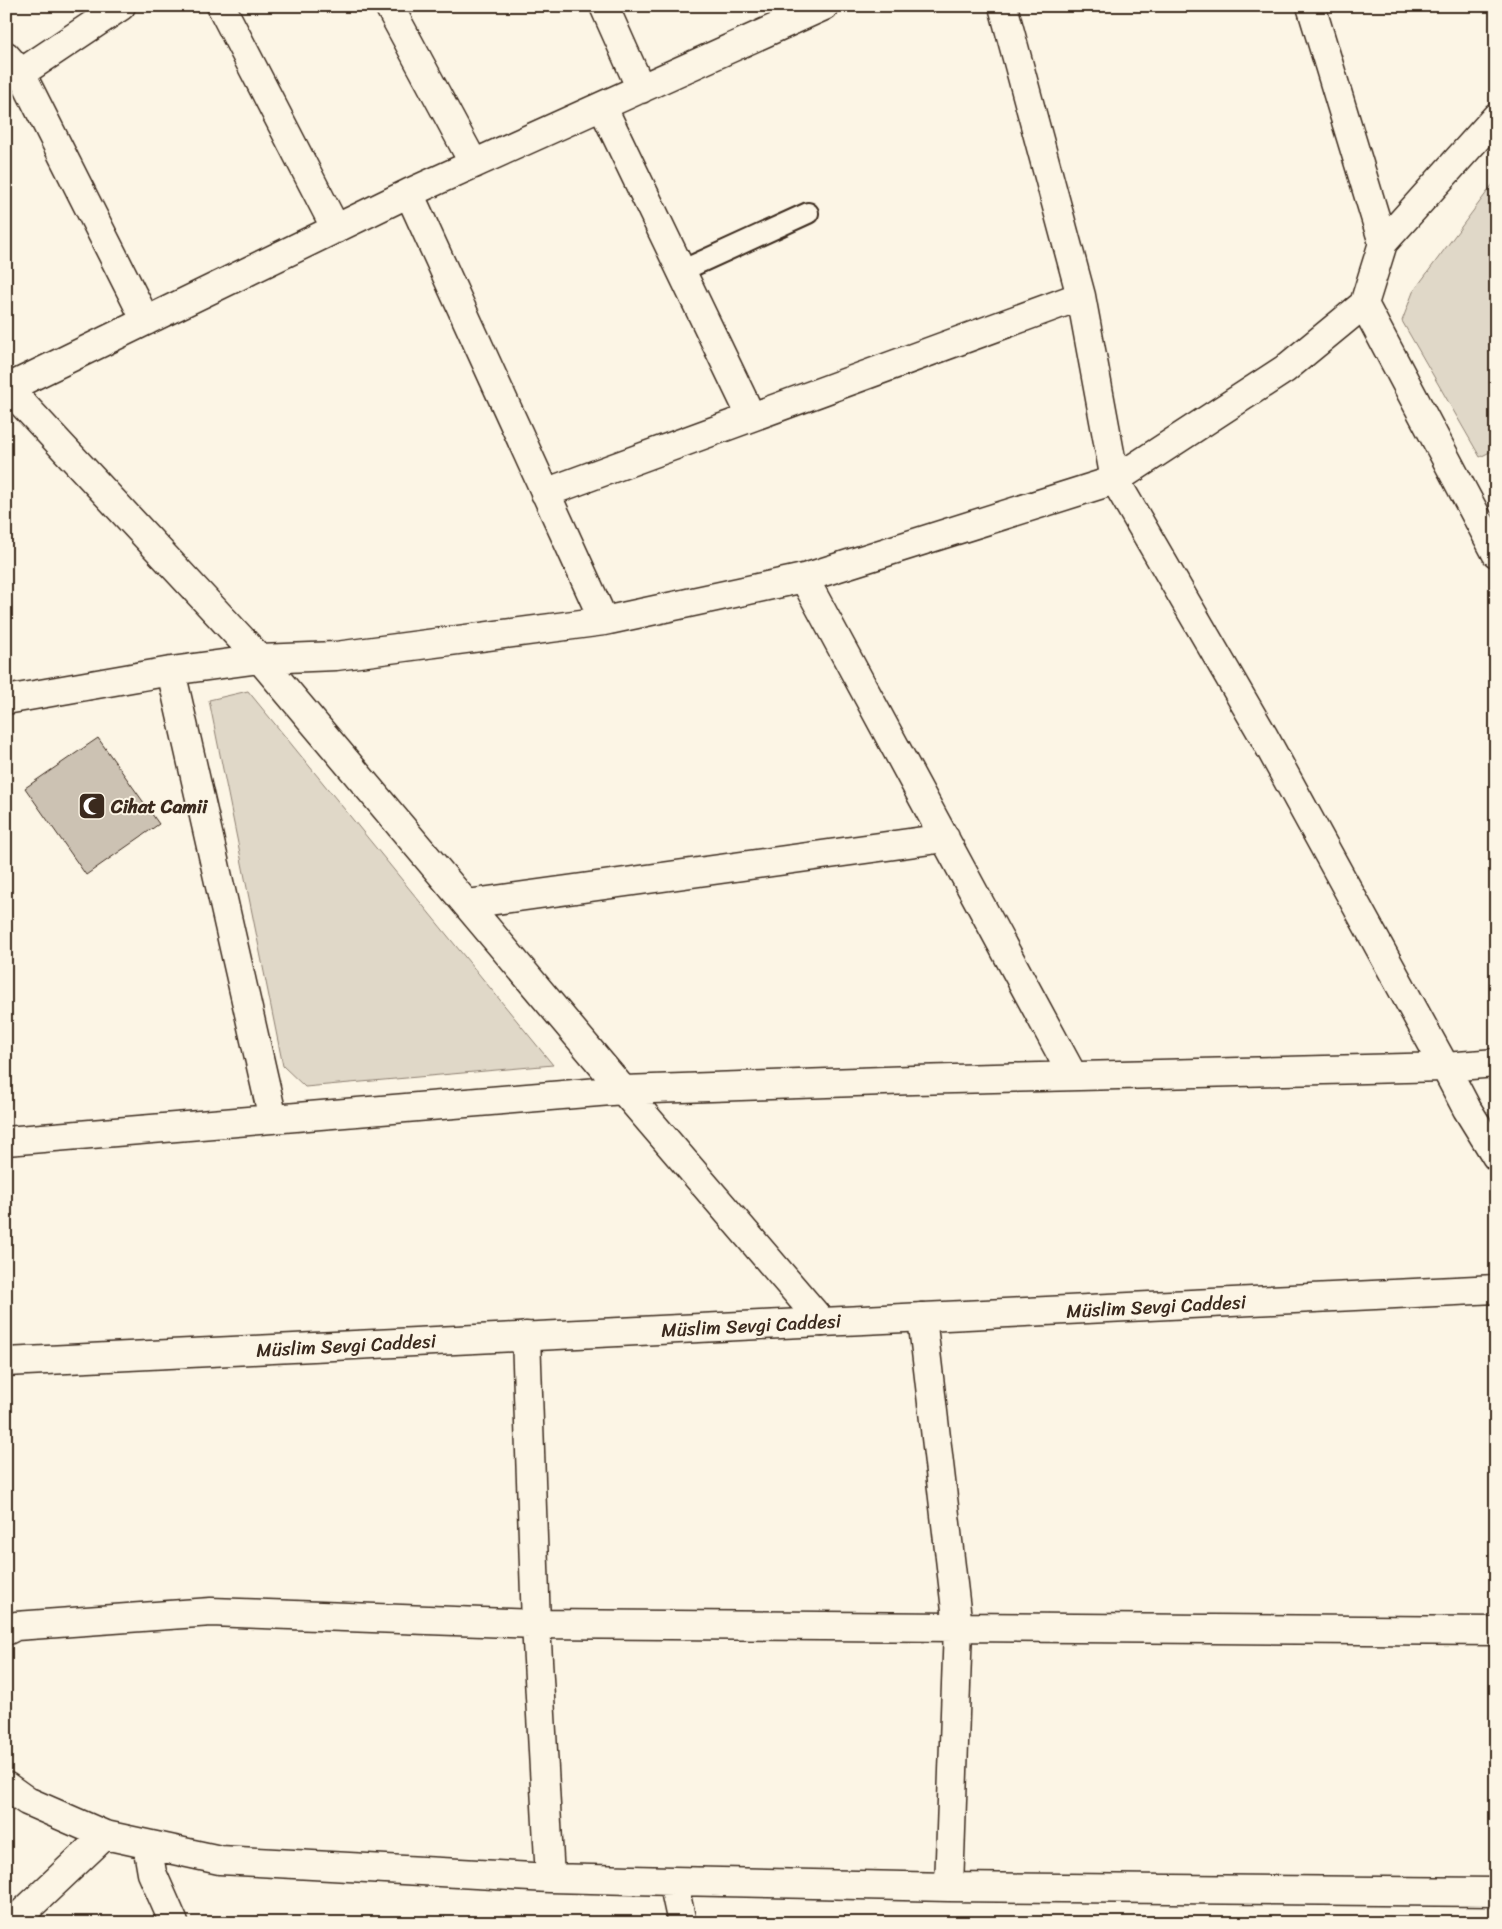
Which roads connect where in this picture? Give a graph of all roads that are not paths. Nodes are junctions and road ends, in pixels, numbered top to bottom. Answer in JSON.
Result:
{"nodes":[{"id":1,"x":121,"y":6,"type":"edge"},
{"id":2,"x":221,"y":6,"type":"edge"},
{"id":3,"x":389,"y":6,"type":"edge"},
{"id":4,"x":604,"y":6,"type":"edge"},
{"id":5,"x":824,"y":6,"type":"edge"},
{"id":6,"x":1003,"y":6,"type":"edge"},
{"id":7,"x":1311,"y":6,"type":"edge"},
{"id":8,"x":14,"y":65,"type":"edge"},
{"id":9,"x":641,"y":89,"type":"junction"},
{"id":10,"x":602,"y":106,"type":"junction"},
{"id":11,"x":1493,"y":125,"type":"edge"},
{"id":12,"x":474,"y":164,"type":"junction"},
{"id":13,"x":409,"y":194,"type":"junction"},
{"id":14,"x":808,"y":213,"type":"dead end"},
{"id":15,"x":336,"y":229,"type":"junction"},
{"id":16,"x":1383,"y":243,"type":"junction"},
{"id":17,"x":681,"y":271,"type":"junction"},
{"id":18,"x":1081,"y":296,"type":"junction"},
{"id":19,"x":1364,"y":304,"type":"junction"},
{"id":20,"x":146,"y":321,"type":"junction"},
{"id":21,"x":7,"y":387,"type":"edge"},
{"id":22,"x":751,"y":416,"type":"junction"},
{"id":23,"x":1115,"y":480,"type":"junction"},
{"id":24,"x":545,"y":493,"type":"junction"},
{"id":25,"x":1496,"y":553,"type":"edge"},
{"id":26,"x":804,"y":578,"type":"junction"},
{"id":27,"x":604,"y":620,"type":"junction"},
{"id":28,"x":260,"y":659,"type":"junction"},
{"id":29,"x":171,"y":671,"type":"junction"},
{"id":30,"x":6,"y":700,"type":"edge"},
{"id":31,"x":944,"y":838,"type":"junction"},
{"id":32,"x":468,"y":904,"type":"junction"},
{"id":33,"x":1496,"y":1064,"type":"edge"},
{"id":34,"x":1445,"y":1067,"type":"junction"},
{"id":35,"x":1073,"y":1076,"type":"junction"},
{"id":36,"x":623,"y":1090,"type":"junction"},
{"id":37,"x":273,"y":1119,"type":"junction"},
{"id":38,"x":6,"y":1141,"type":"edge"},
{"id":39,"x":1496,"y":1156,"type":"edge"},
{"id":40,"x":1496,"y":1289,"type":"edge"},
{"id":41,"x":922,"y":1317,"type":"junction"},
{"id":42,"x":822,"y":1322,"type":"junction"},
{"id":43,"x":526,"y":1336,"type":"junction"},
{"id":44,"x":6,"y":1362,"type":"edge"},
{"id":45,"x":536,"y":1624,"type":"junction"},
{"id":46,"x":958,"y":1628,"type":"junction"},
{"id":47,"x":6,"y":1631,"type":"edge"},
{"id":48,"x":1496,"y":1631,"type":"edge"},
{"id":49,"x":6,"y":1786,"type":"edge"},
{"id":50,"x":105,"y":1835,"type":"junction"},
{"id":51,"x":147,"y":1844,"type":"junction"},
{"id":52,"x":550,"y":1878,"type":"junction"},
{"id":53,"x":673,"y":1881,"type":"junction"},
{"id":54,"x":949,"y":1887,"type":"junction"},
{"id":55,"x":1496,"y":1892,"type":"edge"},
{"id":56,"x":12,"y":1923,"type":"edge"},
{"id":57,"x":174,"y":1923,"type":"edge"},
{"id":58,"x":682,"y":1923,"type":"edge"}],
"edges":[{"from":1,"to":8,"type":"street"},
{"from":2,"to":15,"type":"street"},
{"from":3,"to":12,"type":"street"},
{"from":4,"to":9,"type":"street"},
{"from":5,"to":9,"type":"street"},
{"from":6,"to":18,"type":"street"},
{"from":7,"to":16,"type":"street"},
{"from":8,"to":20,"type":"street"},
{"from":9,"to":10,"type":"street"},
{"from":10,"to":12,"type":"street"},
{"from":10,"to":17,"type":"street"},
{"from":11,"to":16,"type":"street"},
{"from":12,"to":13,"type":"street"},
{"from":13,"to":15,"type":"street"},
{"from":13,"to":24,"type":"street"},
{"from":14,"to":17,"type":"lane"},
{"from":15,"to":20,"type":"street"},
{"from":16,"to":19,"type":"street"},
{"from":17,"to":22,"type":"street"},
{"from":18,"to":22,"type":"street"},
{"from":18,"to":23,"type":"street"},
{"from":19,"to":23,"type":"street"},
{"from":19,"to":25,"type":"street"},
{"from":20,"to":21,"type":"street"},
{"from":21,"to":28,"type":"street"},
{"from":22,"to":24,"type":"street"},
{"from":23,"to":26,"type":"street"},
{"from":23,"to":34,"type":"street"},
{"from":24,"to":27,"type":"street"},
{"from":26,"to":27,"type":"street"},
{"from":26,"to":31,"type":"street"},
{"from":27,"to":28,"type":"street"},
{"from":28,"to":29,"type":"street"},
{"from":28,"to":32,"type":"street"},
{"from":29,"to":30,"type":"street"},
{"from":29,"to":37,"type":"street"},
{"from":31,"to":32,"type":"street"},
{"from":31,"to":35,"type":"street"},
{"from":32,"to":36,"type":"street"},
{"from":33,"to":34,"type":"street"},
{"from":34,"to":35,"type":"street"},
{"from":34,"to":39,"type":"street"},
{"from":35,"to":36,"type":"street"},
{"from":36,"to":37,"type":"street"},
{"from":36,"to":42,"type":"street"},
{"from":37,"to":38,"type":"street"},
{"from":40,"to":41,"type":"street","name":"Müslim Sevgi Caddesi"},
{"from":41,"to":42,"type":"street","name":"Müslim Sevgi Caddesi"},
{"from":41,"to":46,"type":"street"},
{"from":42,"to":43,"type":"street","name":"Müslim Sevgi Caddesi"},
{"from":43,"to":44,"type":"street","name":"Müslim Sevgi Caddesi"},
{"from":43,"to":45,"type":"street"},
{"from":45,"to":46,"type":"street"},
{"from":45,"to":47,"type":"street"},
{"from":45,"to":52,"type":"street"},
{"from":46,"to":48,"type":"street"},
{"from":46,"to":54,"type":"street"},
{"from":49,"to":50,"type":"street"},
{"from":50,"to":51,"type":"street"},
{"from":50,"to":56,"type":"street"},
{"from":51,"to":52,"type":"street"},
{"from":51,"to":57,"type":"street"},
{"from":52,"to":53,"type":"street"},
{"from":53,"to":54,"type":"street"},
{"from":53,"to":58,"type":"street"},
{"from":54,"to":55,"type":"street"}]}
